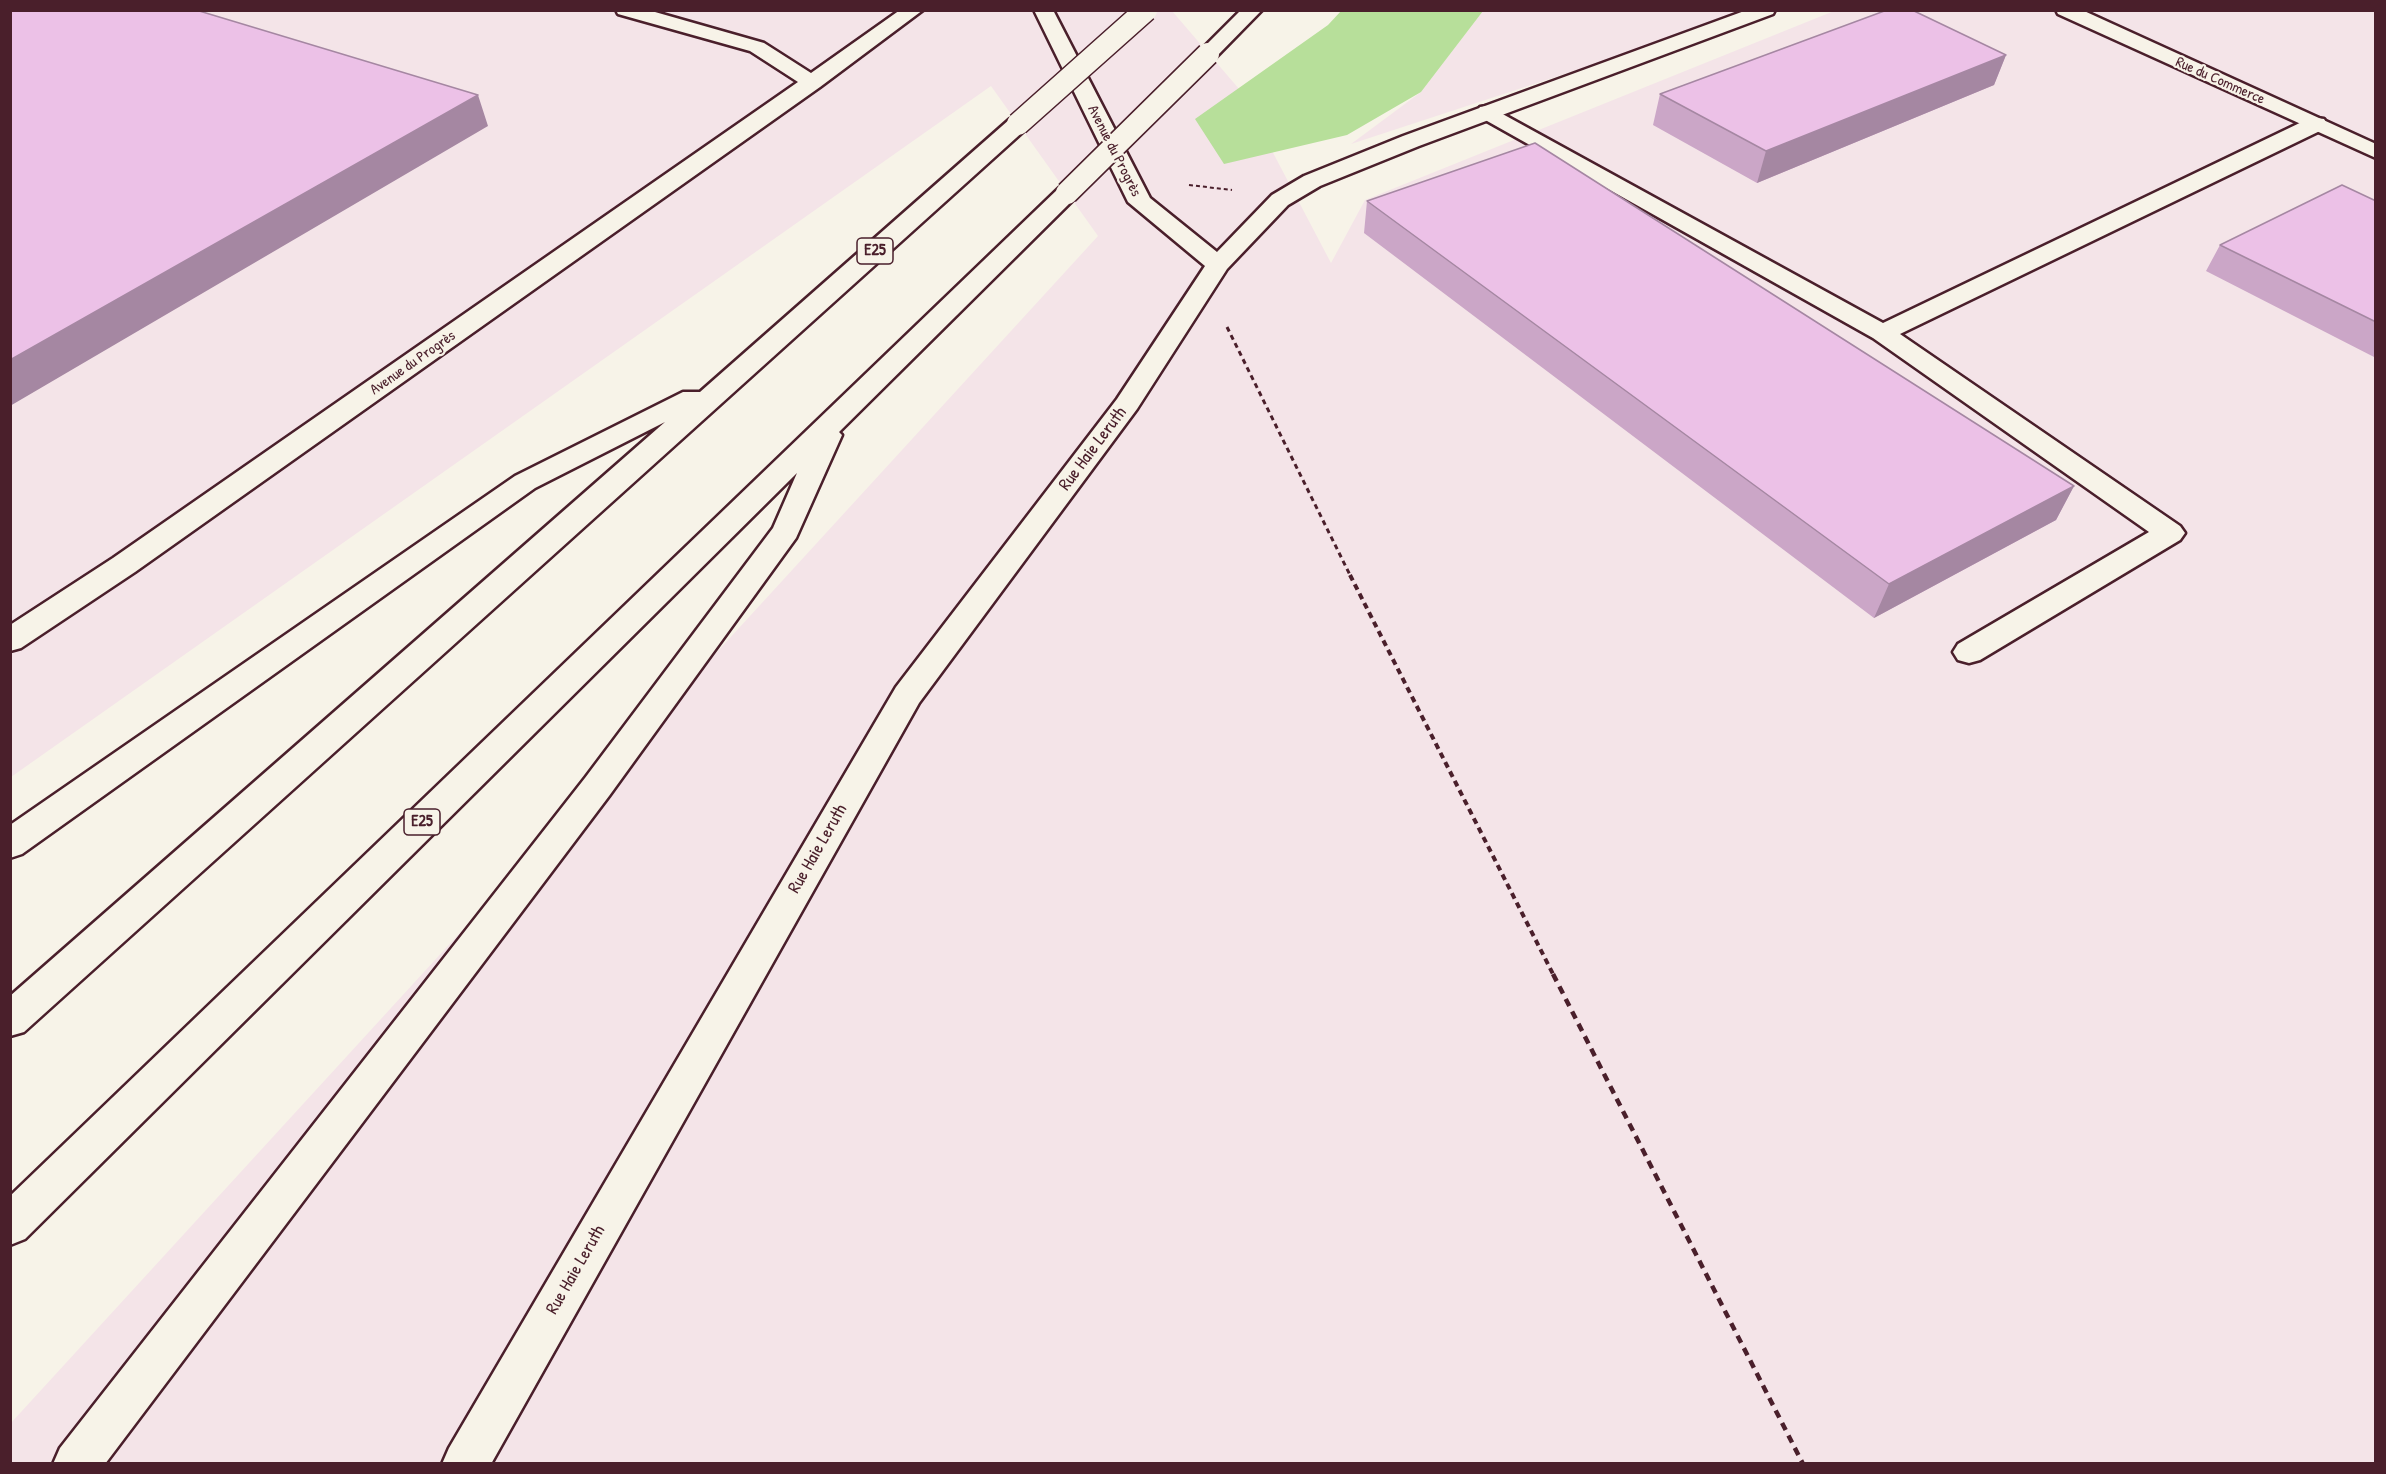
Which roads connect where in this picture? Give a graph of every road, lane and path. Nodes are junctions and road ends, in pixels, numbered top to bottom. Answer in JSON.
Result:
{"nodes":[{"id":1,"x":626,"y":10,"type":"edge"},
{"id":2,"x":914,"y":10,"type":"edge"},
{"id":3,"x":1043,"y":10,"type":"edge"},
{"id":4,"x":1146,"y":10,"type":"edge"},
{"id":5,"x":1253,"y":10,"type":"edge"},
{"id":6,"x":1766,"y":10,"type":"edge"},
{"id":7,"x":2065,"y":10,"type":"edge"},
{"id":8,"x":813,"y":83,"type":"junction"},
{"id":9,"x":1488,"y":112,"type":"junction"},
{"id":10,"x":2316,"y":124,"type":"junction"},
{"id":11,"x":2376,"y":152,"type":"edge"},
{"id":12,"x":1218,"y":265,"type":"junction"},
{"id":13,"x":1882,"y":333,"type":"junction"},
{"id":14,"x":731,"y":379,"type":"junction"},
{"id":15,"x":1262,"y":397,"type":"dead end"},
{"id":16,"x":834,"y":420,"type":"junction"},
{"id":17,"x":10,"y":640,"type":"edge"},
{"id":18,"x":1969,"y":652,"type":"dead end"},
{"id":19,"x":10,"y":844,"type":"edge"},
{"id":20,"x":10,"y":1020,"type":"edge"},
{"id":21,"x":10,"y":1225,"type":"edge"},
{"id":22,"x":76,"y":1464,"type":"edge"},
{"id":23,"x":465,"y":1464,"type":"edge"},
{"id":24,"x":1803,"y":1464,"type":"edge"}],
"edges":[{"from":1,"to":8,"type":"main road"},
{"from":2,"to":8,"type":"main road","name":"Avenue du Progrès"},
{"from":3,"to":12,"type":"main road","name":"Avenue du Progrès"},
{"from":4,"to":14,"type":"main road","number":"E25","bridge":true},
{"from":5,"to":16,"type":"main road","number":"E25","bridge":true},
{"from":6,"to":9,"type":"main road","name":"Rue Haie Leruth"},
{"from":7,"to":10,"type":"main road","name":"Rue du Commerce"},
{"from":8,"to":17,"type":"main road","name":"Avenue du Progrès"},
{"from":9,"to":12,"type":"main road","name":"Rue Haie Leruth"},
{"from":9,"to":13,"type":"main road"},
{"from":10,"to":11,"type":"main road","name":"Rue du Commerce"},
{"from":10,"to":13,"type":"main road"},
{"from":12,"to":23,"type":"main road","name":"Rue Haie Leruth"},
{"from":13,"to":18,"type":"main road"},
{"from":14,"to":19,"type":"main road"},
{"from":14,"to":20,"type":"main road","number":"E25"},
{"from":15,"to":24,"type":"path"},
{"from":16,"to":21,"type":"main road","number":"E25"},
{"from":16,"to":22,"type":"main road"}]}
